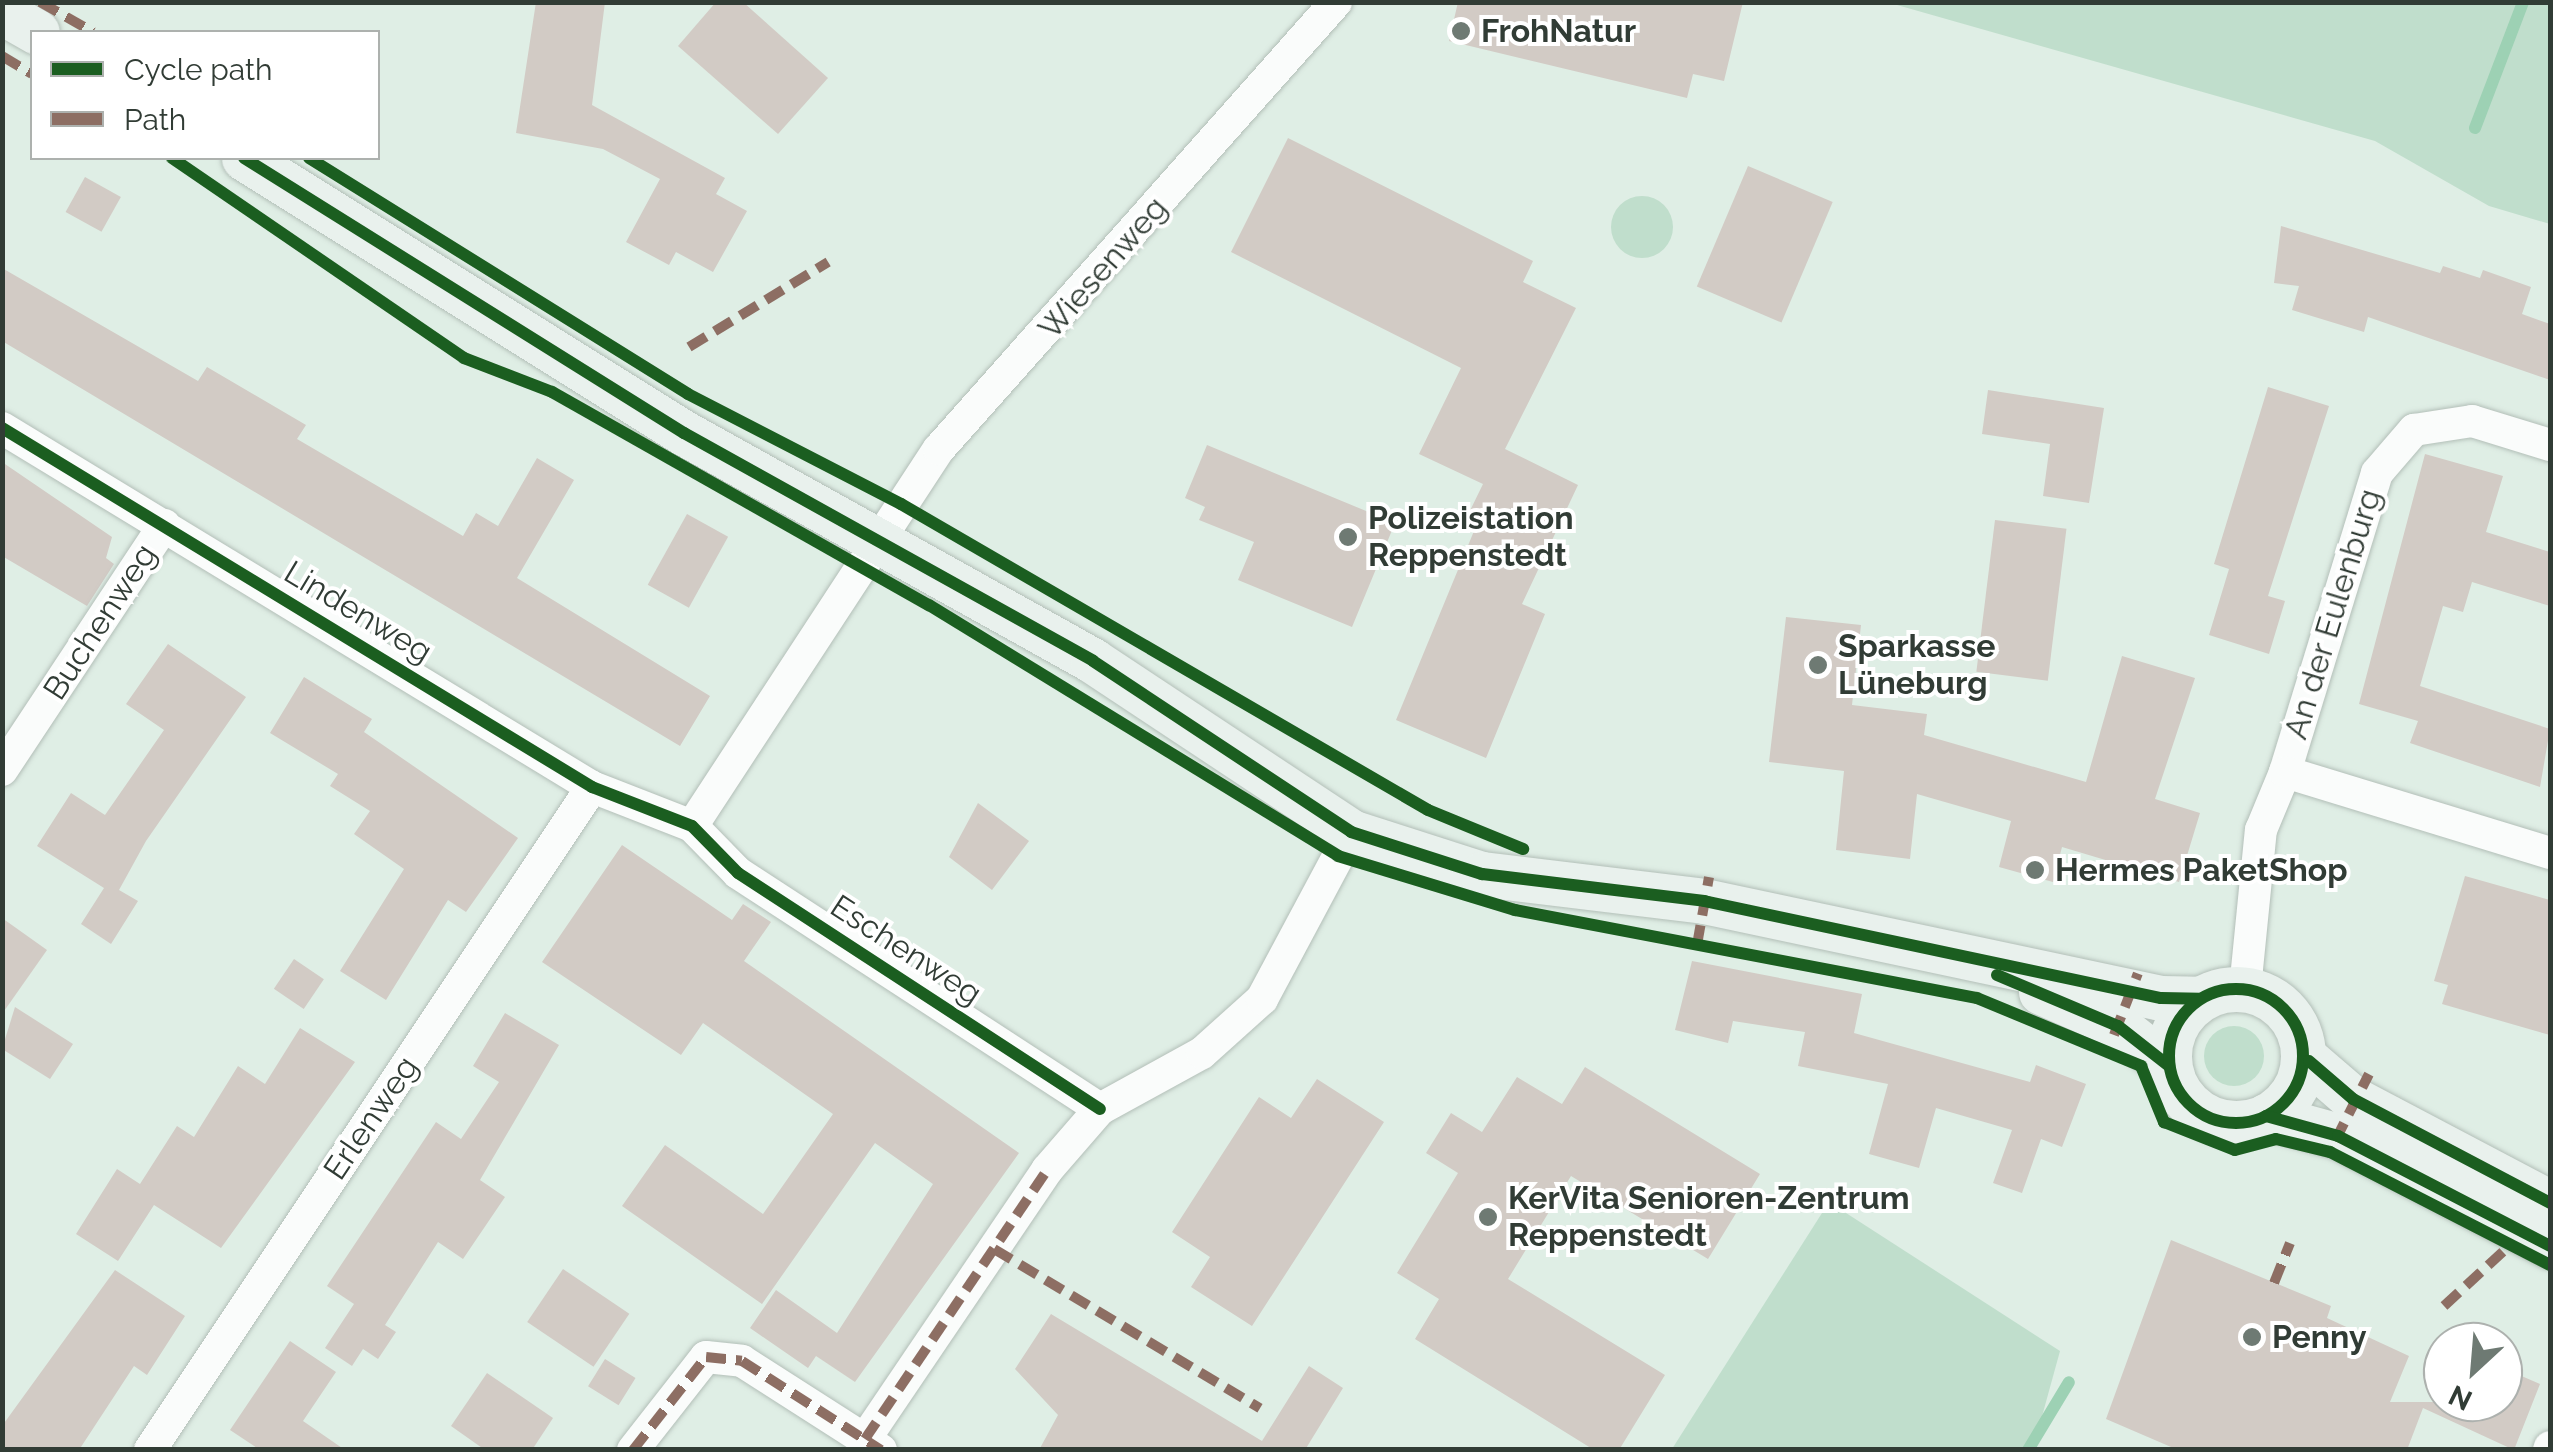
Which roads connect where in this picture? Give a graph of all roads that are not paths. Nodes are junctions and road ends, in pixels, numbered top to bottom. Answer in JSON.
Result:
{"nodes":[{"id":1,"x":1336,"y":2,"type":"edge"},
{"id":2,"x":2,"y":12,"type":"edge"},
{"id":3,"x":34,"y":30,"type":"edge"},
{"id":4,"x":247,"y":160,"type":"edge"},
{"id":5,"x":2,"y":428,"type":"edge"},
{"id":6,"x":2550,"y":445,"type":"edge"},
{"id":7,"x":164,"y":525,"type":"junction"},
{"id":8,"x":877,"y":539,"type":"junction"},
{"id":9,"x":2,"y":770,"type":"edge"},
{"id":10,"x":2285,"y":772,"type":"junction"},
{"id":11,"x":592,"y":787,"type":"junction"},
{"id":12,"x":692,"y":826,"type":"junction"},
{"id":13,"x":1351,"y":832,"type":"junction"},
{"id":14,"x":2550,"y":853,"type":"edge"},
{"id":15,"x":1941,"y":954,"type":"junction"},
{"id":16,"x":2245,"y":989,"type":"junction"},
{"id":17,"x":2200,"y":998,"type":"junction"},
{"id":18,"x":2309,"y":1060,"type":"junction"},
{"id":19,"x":2170,"y":1066,"type":"junction"},
{"id":20,"x":1100,"y":1110,"type":"junction"},
{"id":21,"x":2266,"y":1116,"type":"junction"},
{"id":22,"x":2550,"y":1202,"type":"edge"},
{"id":23,"x":2550,"y":1246,"type":"edge"},
{"id":24,"x":873,"y":1444,"type":"edge"},
{"id":25,"x":150,"y":1450,"type":"edge"},
{"id":26,"x":634,"y":1450,"type":"edge"}],
"edges":[{"from":1,"to":8,"type":"street","name":"Wiesenweg"},
{"from":2,"to":3,"type":"main road"},
{"from":4,"to":8,"type":"main road"},
{"from":5,"to":7,"type":"street","name":"Lindenweg"},
{"from":6,"to":10,"type":"street","name":"An der Eulenburg"},
{"from":7,"to":9,"type":"street","name":"Buchenweg"},
{"from":7,"to":11,"type":"street","name":"Lindenweg"},
{"from":8,"to":12,"type":"street"},
{"from":8,"to":13,"type":"main road"},
{"from":10,"to":14,"type":"street","name":"An der Eulenburg"},
{"from":10,"to":16,"type":"street","name":"An der Eulenburg"},
{"from":11,"to":12,"type":"street","name":"Lindenweg"},
{"from":11,"to":25,"type":"street","name":"Erlenweg"},
{"from":12,"to":20,"type":"street","name":"Eschenweg"},
{"from":13,"to":15,"type":"main road"},
{"from":13,"to":20,"type":"street"},
{"from":15,"to":17,"type":"main road"},
{"from":15,"to":19,"type":"main road"},
{"from":16,"to":17,"type":"main road"},
{"from":16,"to":18,"type":"main road"},
{"from":17,"to":19,"type":"main road"},
{"from":18,"to":21,"type":"main road"},
{"from":18,"to":22,"type":"main road"},
{"from":19,"to":21,"type":"main road"},
{"from":20,"to":24,"type":"street"},
{"from":21,"to":23,"type":"main road"},
{"from":24,"to":26,"type":"street"}]}
